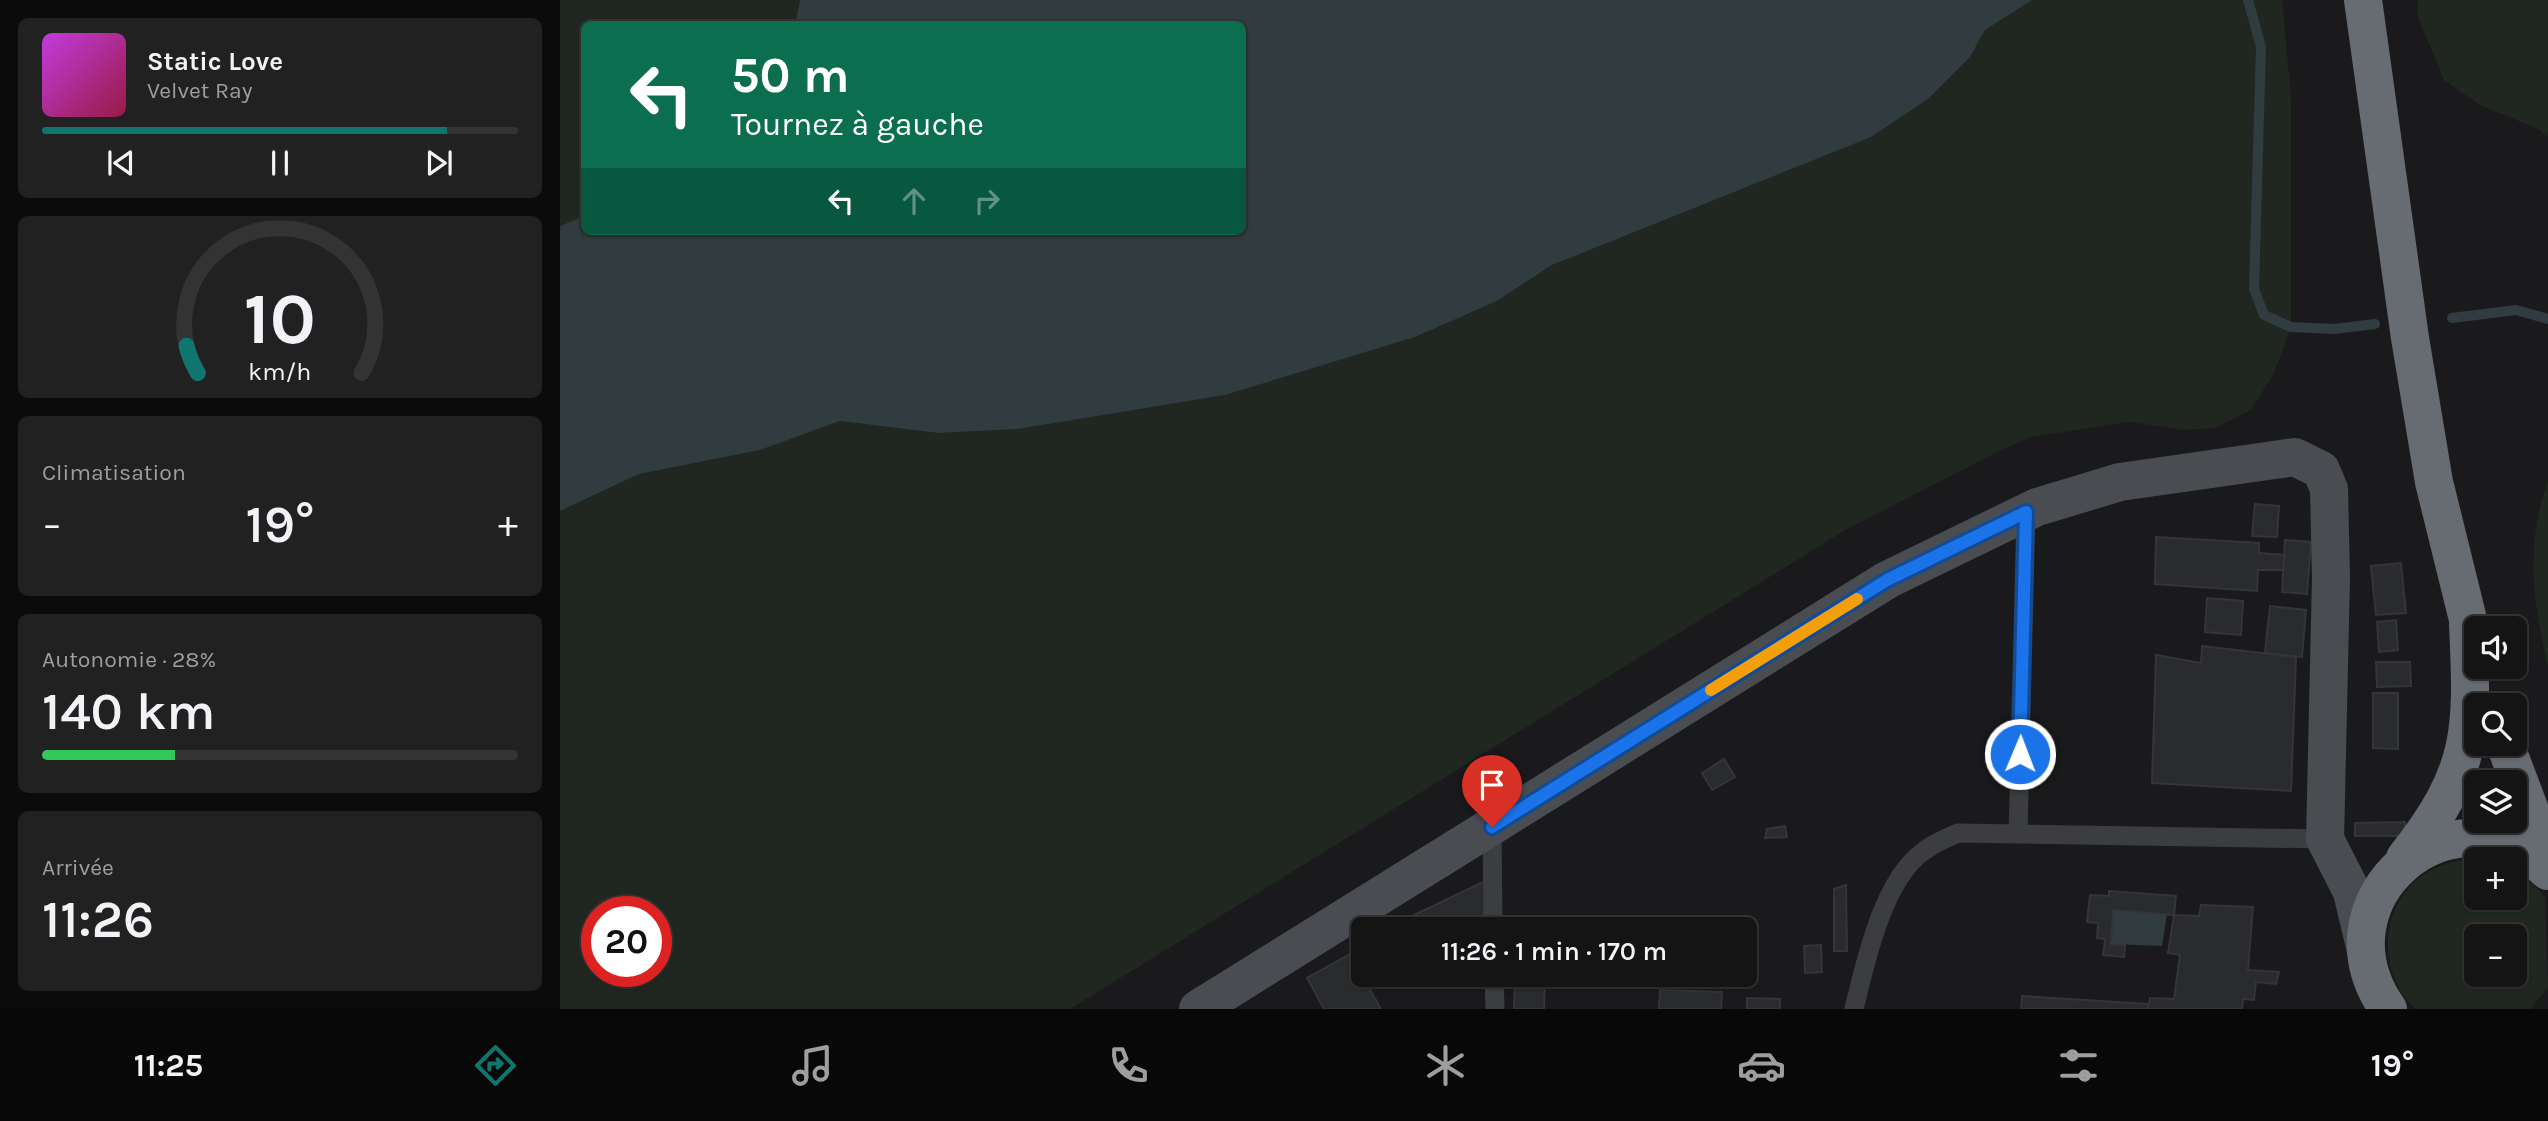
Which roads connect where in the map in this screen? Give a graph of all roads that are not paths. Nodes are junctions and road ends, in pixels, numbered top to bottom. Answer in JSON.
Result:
{"nodes":[{"id":1,"x":2363,"y":0,"type":"edge"},
{"id":2,"x":2026,"y":512,"type":"junction"},
{"id":3,"x":2467,"y":616,"type":"edge"},
{"id":4,"x":2471,"y":679,"type":"edge"},
{"id":5,"x":2510,"y":756,"type":"edge"},
{"id":6,"x":1492,"y":827,"type":"junction"},
{"id":7,"x":2018,"y":834,"type":"junction"},
{"id":8,"x":2333,"y":854,"type":"junction"},
{"id":9,"x":2548,"y":858,"type":"edge"},
{"id":10,"x":2548,"y":871,"type":"edge"},
{"id":11,"x":2388,"y":878,"type":"junction"},
{"id":12,"x":1493,"y":917,"type":"edge"},
{"id":13,"x":2368,"y":977,"type":"edge"},
{"id":14,"x":1494,"y":987,"type":"edge"},
{"id":15,"x":1198,"y":1009,"type":"edge"},
{"id":16,"x":1495,"y":1009,"type":"edge"},
{"id":17,"x":1854,"y":1009,"type":"edge"},
{"id":18,"x":2388,"y":1009,"type":"edge"}],
"edges":[{"from":1,"to":3,"type":"highway"},
{"from":2,"to":6,"type":"street"},
{"from":2,"to":7,"type":"lane"},
{"from":2,"to":8,"type":"street"},
{"from":4,"to":11,"type":"highway"},
{"from":5,"to":9,"type":"highway"},
{"from":6,"to":12,"type":"lane"},
{"from":6,"to":15,"type":"street"},
{"from":7,"to":8,"type":"lane"},
{"from":7,"to":17,"type":"lane"},
{"from":8,"to":11,"type":"street"},
{"from":8,"to":13,"type":"street"},
{"from":10,"to":11,"type":"highway"},
{"from":11,"to":13,"type":"highway"},
{"from":13,"to":18,"type":"highway"},
{"from":14,"to":16,"type":"lane"}]}
